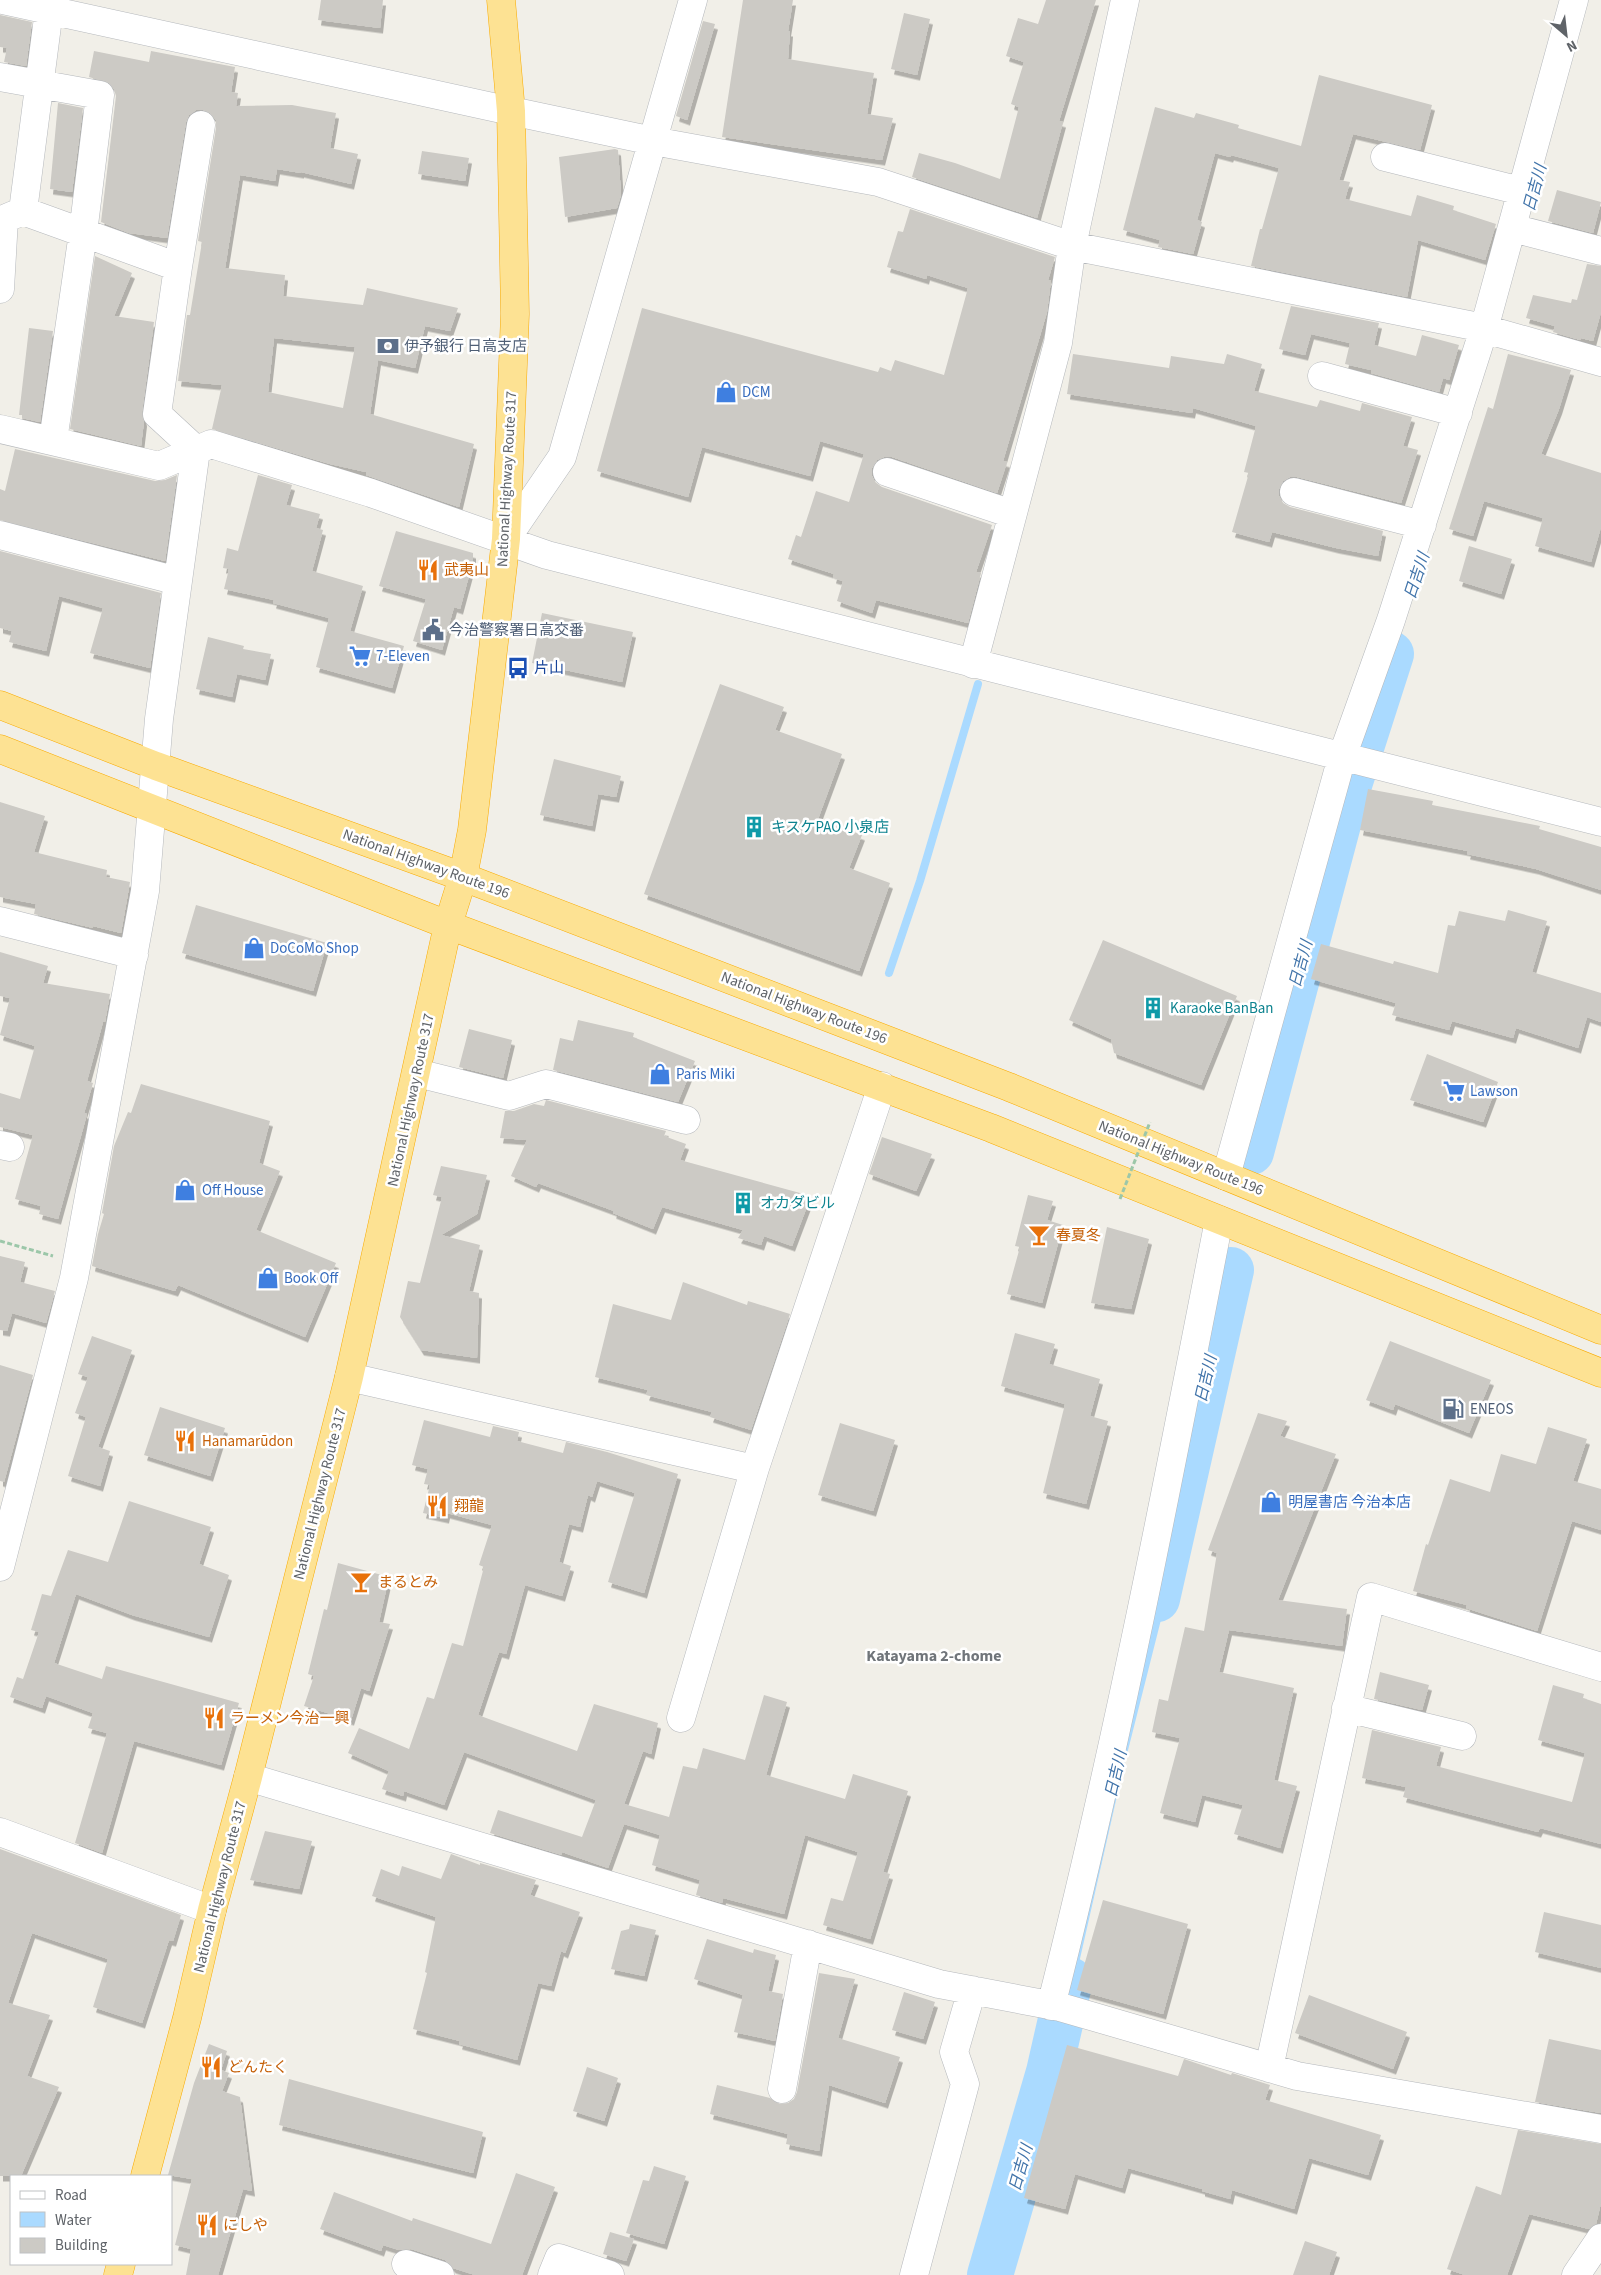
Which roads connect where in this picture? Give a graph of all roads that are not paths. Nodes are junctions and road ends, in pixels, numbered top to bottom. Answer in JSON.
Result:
{"nodes":[{"id":1,"x":3,"y":0,"type":"edge"},
{"id":2,"x":501,"y":0,"type":"edge"},
{"id":3,"x":693,"y":0,"type":"edge"},
{"id":4,"x":1125,"y":0,"type":"edge"},
{"id":5,"x":1574,"y":0,"type":"edge"},
{"id":6,"x":49,"y":10,"type":"junction"},
{"id":7,"x":0,"y":78,"type":"edge"},
{"id":8,"x":40,"y":85,"type":"junction"},
{"id":9,"x":510,"y":112,"type":"junction"},
{"id":10,"x":201,"y":125,"type":"dead end"},
{"id":11,"x":653,"y":141,"type":"junction"},
{"id":12,"x":1385,"y":157,"type":"dead end"},
{"id":13,"x":1522,"y":191,"type":"junction"},
{"id":14,"x":9,"y":216,"type":"edge"},
{"id":15,"x":1512,"y":228,"type":"junction"},
{"id":16,"x":83,"y":233,"type":"junction"},
{"id":17,"x":1072,"y":246,"type":"junction"},
{"id":18,"x":1601,"y":251,"type":"edge"},
{"id":19,"x":178,"y":267,"type":"junction"},
{"id":20,"x":0,"y":289,"type":"edge"},
{"id":21,"x":1484,"y":330,"type":"junction"},
{"id":22,"x":1601,"y":362,"type":"edge"},
{"id":23,"x":1322,"y":376,"type":"dead end"},
{"id":24,"x":1458,"y":413,"type":"junction"},
{"id":25,"x":0,"y":429,"type":"edge"},
{"id":26,"x":53,"y":441,"type":"junction"},
{"id":27,"x":196,"y":450,"type":"junction"},
{"id":28,"x":887,"y":472,"type":"dead end"},
{"id":29,"x":1294,"y":492,"type":"dead end"},
{"id":30,"x":1012,"y":514,"type":"junction"},
{"id":31,"x":1422,"y":525,"type":"junction"},
{"id":32,"x":0,"y":535,"type":"edge"},
{"id":33,"x":506,"y":539,"type":"junction"},
{"id":34,"x":178,"y":581,"type":"junction"},
{"id":35,"x":973,"y":664,"type":"junction"},
{"id":36,"x":0,"y":705,"type":"edge"},
{"id":37,"x":0,"y":749,"type":"edge"},
{"id":38,"x":1342,"y":757,"type":"junction"},
{"id":39,"x":156,"y":766,"type":"junction"},
{"id":40,"x":152,"y":810,"type":"junction"},
{"id":41,"x":1601,"y":822,"type":"edge"},
{"id":42,"x":463,"y":877,"type":"junction"},
{"id":43,"x":0,"y":921,"type":"edge"},
{"id":44,"x":448,"y":925,"type":"junction"},
{"id":45,"x":134,"y":955,"type":"junction"},
{"id":46,"x":417,"y":1074,"type":"junction"},
{"id":47,"x":882,"y":1086,"type":"junction"},
{"id":48,"x":686,"y":1120,"type":"dead end"},
{"id":49,"x":1226,"y":1176,"type":"junction"},
{"id":50,"x":1219,"y":1220,"type":"junction"},
{"id":51,"x":1601,"y":1330,"type":"edge"},
{"id":52,"x":1601,"y":1373,"type":"edge"},
{"id":53,"x":349,"y":1377,"type":"junction"},
{"id":54,"x":755,"y":1468,"type":"junction"},
{"id":55,"x":7,"y":1512,"type":"edge"},
{"id":56,"x":0,"y":1567,"type":"edge"},
{"id":57,"x":1601,"y":1667,"type":"edge"},
{"id":58,"x":1346,"y":1708,"type":"junction"},
{"id":59,"x":681,"y":1718,"type":"dead end"},
{"id":60,"x":1462,"y":1736,"type":"dead end"},
{"id":61,"x":248,"y":1777,"type":"junction"},
{"id":62,"x":0,"y":1832,"type":"edge"},
{"id":63,"x":212,"y":1910,"type":"junction"},
{"id":64,"x":808,"y":1944,"type":"junction"},
{"id":65,"x":972,"y":1990,"type":"junction"},
{"id":66,"x":1063,"y":2008,"type":"junction"},
{"id":67,"x":1269,"y":2068,"type":"junction"},
{"id":68,"x":782,"y":2089,"type":"dead end"},
{"id":69,"x":1601,"y":2129,"type":"edge"},
{"id":70,"x":145,"y":2175,"type":"edge"},
{"id":71,"x":1601,"y":2238,"type":"edge"},
{"id":72,"x":406,"y":2264,"type":"dead end"},
{"id":73,"x":440,"y":2275,"type":"edge"},
{"id":74,"x":552,"y":2275,"type":"edge"},
{"id":75,"x":610,"y":2275,"type":"edge"},
{"id":76,"x":914,"y":2275,"type":"edge"},
{"id":77,"x":1576,"y":2275,"type":"edge"}],
"edges":[{"from":1,"to":6,"type":"street"},
{"from":2,"to":9,"type":"highway","name":"National Highway Route 317"},
{"from":3,"to":11,"type":"street"},
{"from":4,"to":17,"type":"street"},
{"from":5,"to":13,"type":"street"},
{"from":6,"to":8,"type":"street"},
{"from":6,"to":9,"type":"street"},
{"from":7,"to":8,"type":"street"},
{"from":8,"to":14,"type":"street"},
{"from":8,"to":16,"type":"street"},
{"from":9,"to":11,"type":"street"},
{"from":9,"to":33,"type":"highway","name":"National Highway Route 317"},
{"from":10,"to":19,"type":"street"},
{"from":11,"to":17,"type":"street"},
{"from":11,"to":33,"type":"street"},
{"from":12,"to":13,"type":"street"},
{"from":13,"to":15,"type":"street"},
{"from":14,"to":16,"type":"street"},
{"from":14,"to":20,"type":"street"},
{"from":15,"to":18,"type":"street"},
{"from":15,"to":21,"type":"street"},
{"from":16,"to":19,"type":"street"},
{"from":16,"to":26,"type":"street"},
{"from":17,"to":21,"type":"street"},
{"from":17,"to":30,"type":"street"},
{"from":19,"to":27,"type":"street"},
{"from":21,"to":22,"type":"street"},
{"from":21,"to":24,"type":"street"},
{"from":23,"to":24,"type":"street"},
{"from":24,"to":31,"type":"street"},
{"from":25,"to":26,"type":"street"},
{"from":26,"to":27,"type":"street"},
{"from":27,"to":33,"type":"street"},
{"from":27,"to":34,"type":"street"},
{"from":28,"to":30,"type":"street"},
{"from":29,"to":31,"type":"street"},
{"from":30,"to":35,"type":"street"},
{"from":31,"to":38,"type":"street"},
{"from":32,"to":34,"type":"street"},
{"from":33,"to":35,"type":"street"},
{"from":33,"to":42,"type":"highway","name":"National Highway Route 317"},
{"from":34,"to":39,"type":"street"},
{"from":35,"to":38,"type":"street"},
{"from":36,"to":39,"type":"highway","name":"National Highway Route 196"},
{"from":37,"to":40,"type":"highway"},
{"from":38,"to":41,"type":"street"},
{"from":38,"to":49,"type":"street"},
{"from":39,"to":40,"type":"street"},
{"from":39,"to":42,"type":"highway","name":"National Highway Route 196"},
{"from":40,"to":44,"type":"highway"},
{"from":40,"to":45,"type":"street"},
{"from":42,"to":44,"type":"highway","name":"National Highway Route 317"},
{"from":42,"to":49,"type":"highway","name":"National Highway Route 196"},
{"from":43,"to":45,"type":"street"},
{"from":44,"to":46,"type":"highway","name":"National Highway Route 317"},
{"from":44,"to":47,"type":"highway"},
{"from":45,"to":55,"type":"street"},
{"from":46,"to":48,"type":"street"},
{"from":46,"to":53,"type":"highway","name":"National Highway Route 317"},
{"from":47,"to":50,"type":"highway"},
{"from":47,"to":54,"type":"street"},
{"from":49,"to":51,"type":"highway","name":"National Highway Route 196"},
{"from":50,"to":52,"type":"highway"},
{"from":50,"to":66,"type":"street"},
{"from":53,"to":54,"type":"street"},
{"from":53,"to":61,"type":"highway","name":"National Highway Route 317"},
{"from":54,"to":59,"type":"street"},
{"from":55,"to":56,"type":"street"},
{"from":57,"to":58,"type":"street"},
{"from":58,"to":60,"type":"street"},
{"from":58,"to":67,"type":"street"},
{"from":61,"to":63,"type":"highway","name":"National Highway Route 317"},
{"from":61,"to":64,"type":"street"},
{"from":62,"to":63,"type":"street"},
{"from":63,"to":70,"type":"highway","name":"National Highway Route 317"},
{"from":64,"to":65,"type":"street"},
{"from":64,"to":68,"type":"street"},
{"from":65,"to":66,"type":"street"},
{"from":65,"to":76,"type":"street"},
{"from":66,"to":67,"type":"street"},
{"from":67,"to":69,"type":"street"},
{"from":71,"to":77,"type":"street"},
{"from":72,"to":73,"type":"street"},
{"from":74,"to":75,"type":"street"}]}
